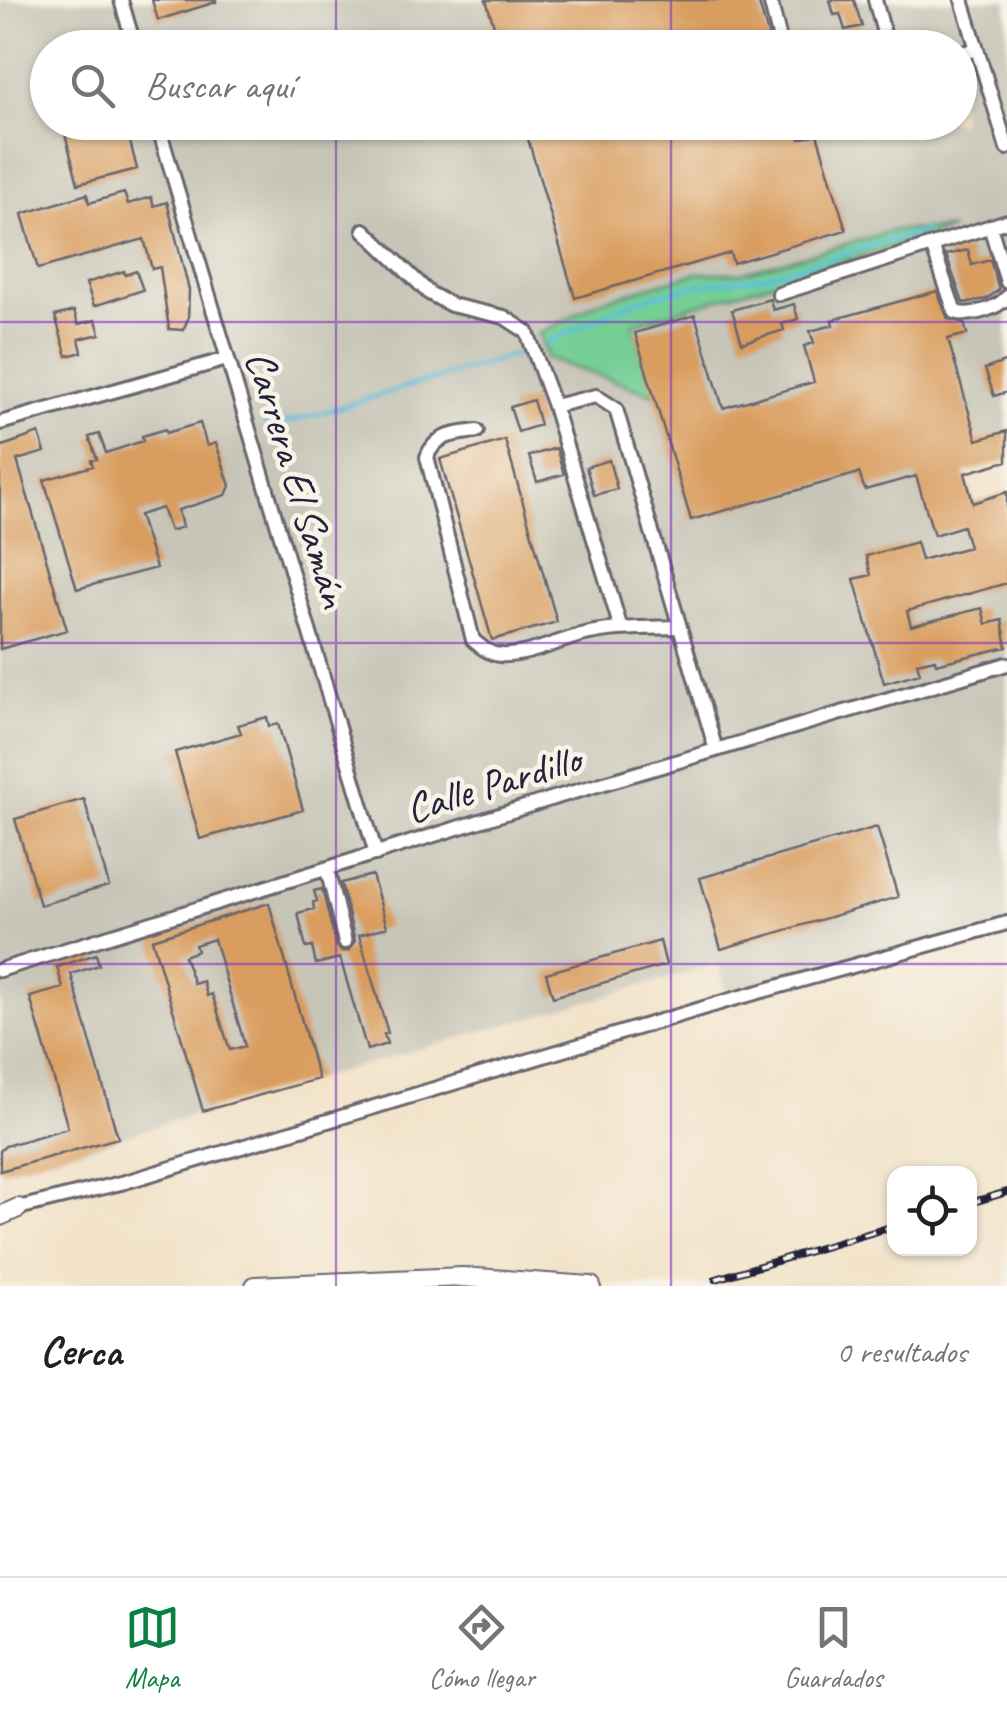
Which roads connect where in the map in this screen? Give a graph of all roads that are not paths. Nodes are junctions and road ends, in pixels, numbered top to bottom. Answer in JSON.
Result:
{"nodes":[{"id":1,"x":121,"y":0,"type":"edge"},
{"id":2,"x":770,"y":0,"type":"edge"},
{"id":3,"x":875,"y":0,"type":"edge"},
{"id":4,"x":962,"y":0,"type":"edge"},
{"id":5,"x":130,"y":30,"type":"edge"},
{"id":6,"x":778,"y":30,"type":"edge"},
{"id":7,"x":883,"y":30,"type":"edge"},
{"id":8,"x":971,"y":30,"type":"edge"},
{"id":9,"x":977,"y":52,"type":"edge"},
{"id":10,"x":162,"y":140,"type":"edge"},
{"id":11,"x":1007,"y":148,"type":"edge"},
{"id":12,"x":1007,"y":220,"type":"edge"},
{"id":13,"x":990,"y":226,"type":"junction"},
{"id":14,"x":364,"y":230,"type":"dead end"},
{"id":15,"x":932,"y":245,"type":"junction"},
{"id":16,"x":1007,"y":282,"type":"edge"},
{"id":17,"x":779,"y":294,"type":"dead end"},
{"id":18,"x":1007,"y":297,"type":"edge"},
{"id":19,"x":227,"y":360,"type":"junction"},
{"id":20,"x":554,"y":406,"type":"junction"},
{"id":21,"x":0,"y":423,"type":"edge"},
{"id":22,"x":477,"y":431,"type":"dead end"},
{"id":23,"x":680,"y":627,"type":"junction"},
{"id":24,"x":622,"y":629,"type":"junction"},
{"id":25,"x":1007,"y":664,"type":"edge"},
{"id":26,"x":716,"y":750,"type":"junction"},
{"id":27,"x":376,"y":854,"type":"junction"},
{"id":28,"x":326,"y":869,"type":"junction"},
{"id":29,"x":1007,"y":922,"type":"edge"},
{"id":30,"x":346,"y":942,"type":"dead end"},
{"id":31,"x":0,"y":970,"type":"edge"},
{"id":32,"x":6,"y":1212,"type":"edge"},
{"id":33,"x":261,"y":1285,"type":"edge"},
{"id":34,"x":591,"y":1286,"type":"edge"}],
"edges":[{"from":1,"to":5,"type":"street"},
{"from":2,"to":6,"type":"street"},
{"from":3,"to":7,"type":"street"},
{"from":4,"to":8,"type":"street"},
{"from":9,"to":11,"type":"street"},
{"from":10,"to":19,"type":"street","name":"Carrera El Samán"},
{"from":12,"to":13,"type":"street"},
{"from":13,"to":15,"type":"street"},
{"from":13,"to":16,"type":"street"},
{"from":14,"to":20,"type":"street"},
{"from":15,"to":17,"type":"street"},
{"from":15,"to":18,"type":"street"},
{"from":19,"to":21,"type":"street"},
{"from":19,"to":27,"type":"street","name":"Carrera El Samán"},
{"from":20,"to":23,"type":"street"},
{"from":20,"to":24,"type":"street"},
{"from":22,"to":24,"type":"street"},
{"from":23,"to":24,"type":"street"},
{"from":23,"to":26,"type":"street"},
{"from":25,"to":26,"type":"street","name":"Calle Pardillo"},
{"from":26,"to":27,"type":"street","name":"Calle Pardillo"},
{"from":27,"to":28,"type":"street","name":"Calle Pardillo"},
{"from":28,"to":30,"type":"street"},
{"from":28,"to":31,"type":"street","name":"Calle Pardillo"},
{"from":29,"to":32,"type":"street"},
{"from":33,"to":34,"type":"highway"}]}
